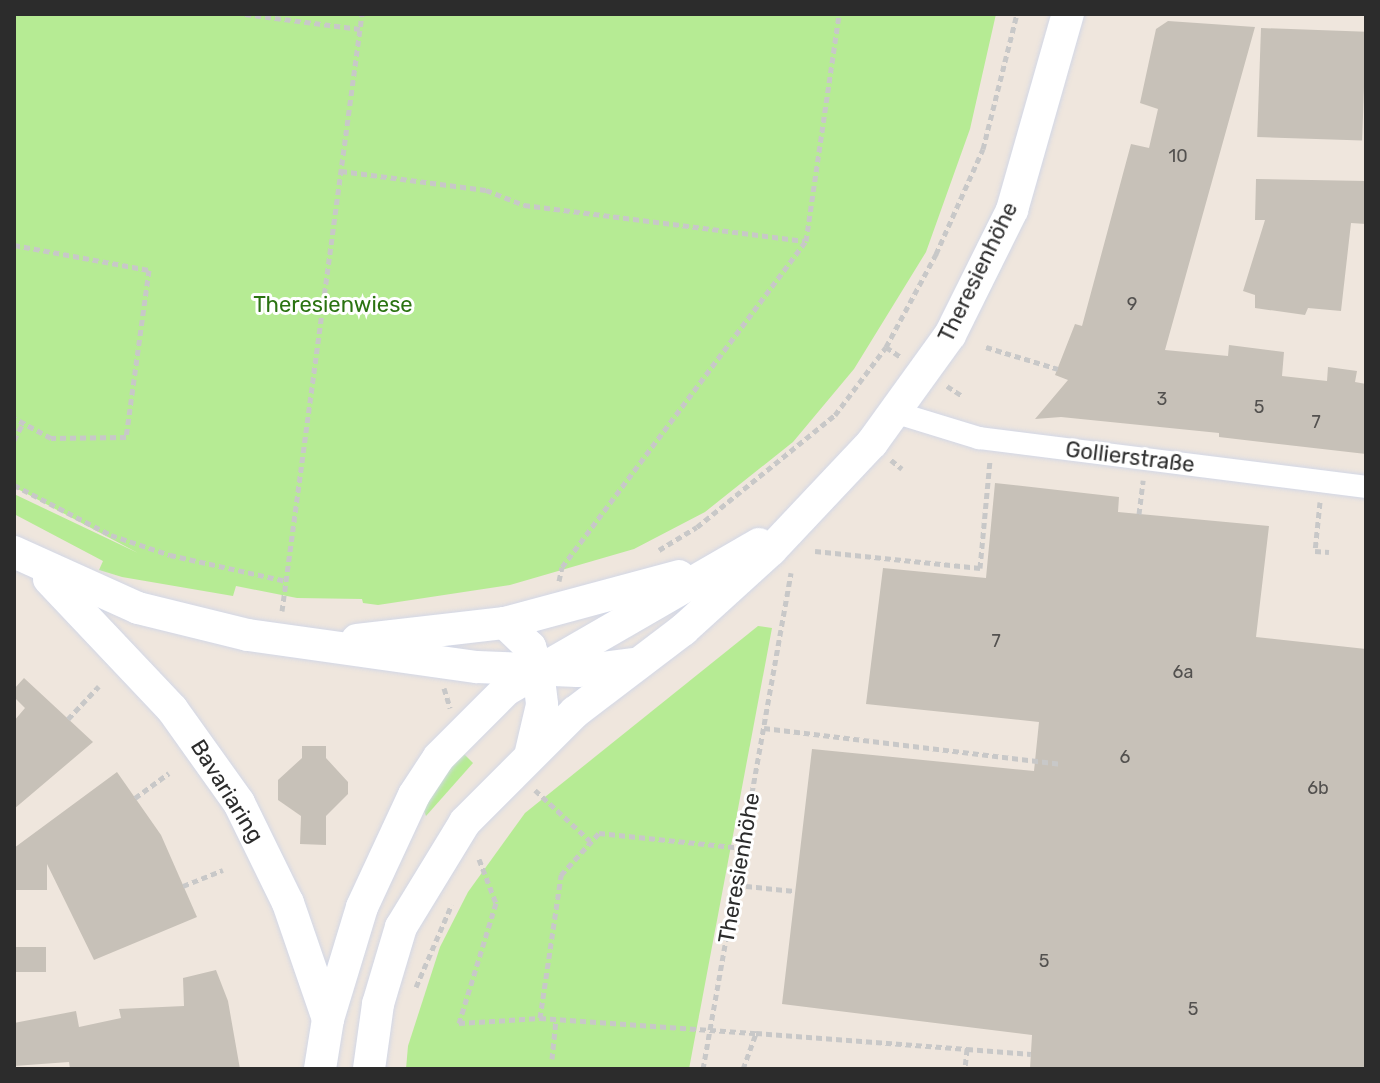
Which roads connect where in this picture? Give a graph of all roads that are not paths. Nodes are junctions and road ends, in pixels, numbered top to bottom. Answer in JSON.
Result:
{"nodes":[{"id":1,"x":1068,"y":14,"type":"edge"},
{"id":2,"x":897,"y":413,"type":"junction"},
{"id":3,"x":1366,"y":487,"type":"edge"},
{"id":4,"x":823,"y":497,"type":"junction"},
{"id":5,"x":754,"y":547,"type":"junction"},
{"id":6,"x":23,"y":558,"type":"edge"},
{"id":7,"x":505,"y":623,"type":"junction"},
{"id":8,"x":286,"y":641,"type":"junction"},
{"id":9,"x":636,"y":664,"type":"junction"},
{"id":10,"x":538,"y":671,"type":"junction"},
{"id":11,"x":531,"y":752,"type":"junction"},
{"id":12,"x":328,"y":1019,"type":"junction"},
{"id":13,"x":370,"y":1060,"type":"edge"},
{"id":14,"x":320,"y":1069,"type":"edge"}],
"edges":[{"from":1,"to":2,"type":"main road","name":"Theresienhöhe"},
{"from":2,"to":3,"type":"street","name":"Gollierstraße"},
{"from":2,"to":4,"type":"main road","name":"Theresienhöhe"},
{"from":4,"to":5,"type":"main road","name":"Theresienhöhe"},
{"from":4,"to":9,"type":"main road","name":"Theresienhöhe"},
{"from":5,"to":7,"type":"main road","name":"Bavariaring"},
{"from":5,"to":10,"type":"main road","name":"Theresienhöhe"},
{"from":6,"to":8,"type":"main road","name":"Bavariaring"},
{"from":6,"to":12,"type":"main road","name":"Bavariaring"},
{"from":7,"to":8,"type":"main road","name":"Bavariaring"},
{"from":7,"to":10,"type":"main road"},
{"from":8,"to":10,"type":"main road","name":"Bavariaring"},
{"from":9,"to":10,"type":"main road"},
{"from":9,"to":11,"type":"main road","name":"Theresienhöhe"},
{"from":10,"to":11,"type":"main road"},
{"from":10,"to":12,"type":"main road","name":"Theresienhöhe"},
{"from":11,"to":13,"type":"main road","name":"Theresienhöhe"},
{"from":12,"to":14,"type":"main road","name":"Bavariaring"}]}
